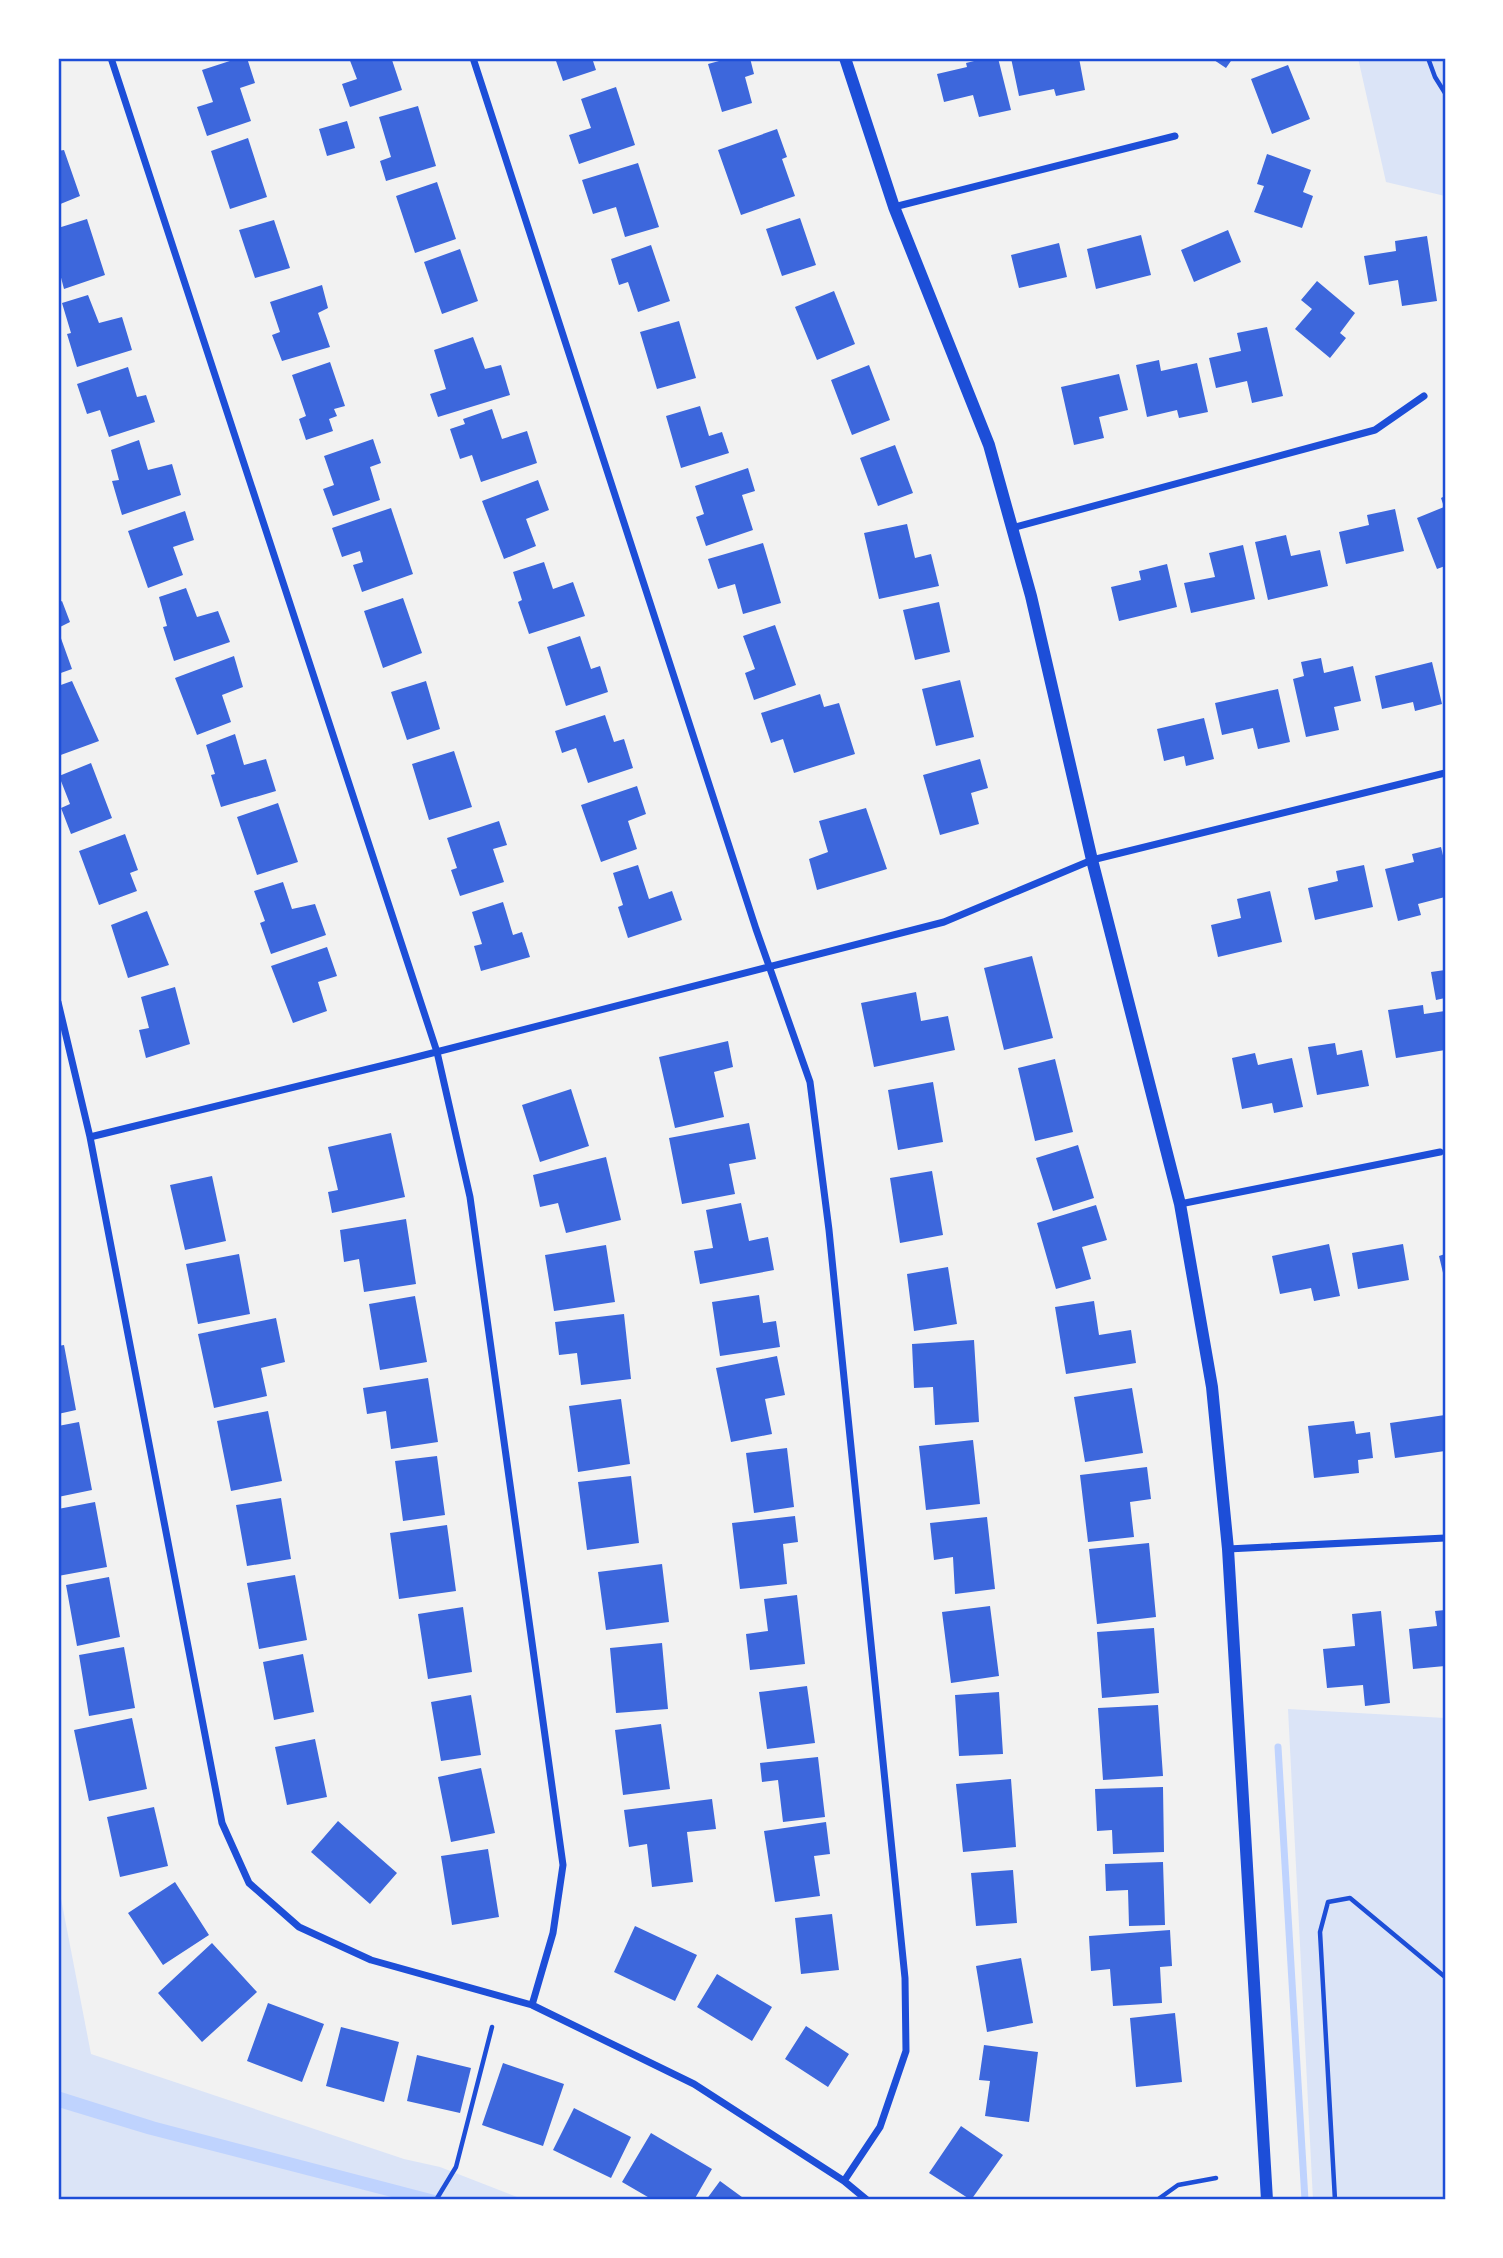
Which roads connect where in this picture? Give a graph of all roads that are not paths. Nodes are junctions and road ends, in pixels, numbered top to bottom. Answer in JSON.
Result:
{"nodes":[{"id":1,"x":111,"y":58,"type":"edge"},
{"id":2,"x":473,"y":58,"type":"edge"},
{"id":3,"x":845,"y":58,"type":"edge"},
{"id":4,"x":1175,"y":136,"type":"dead end"},
{"id":5,"x":894,"y":208,"type":"junction"},
{"id":6,"x":1424,"y":396,"type":"dead end"},
{"id":7,"x":1012,"y":528,"type":"junction"},
{"id":8,"x":1445,"y":773,"type":"edge"},
{"id":9,"x":1092,"y":860,"type":"junction"},
{"id":10,"x":768,"y":965,"type":"junction"},
{"id":11,"x":58,"y":1002,"type":"edge"},
{"id":12,"x":437,"y":1052,"type":"junction"},
{"id":13,"x":90,"y":1137,"type":"junction"},
{"id":14,"x":1440,"y":1152,"type":"dead end"},
{"id":15,"x":1180,"y":1204,"type":"junction"},
{"id":16,"x":1445,"y":1538,"type":"edge"},
{"id":17,"x":1228,"y":1549,"type":"junction"},
{"id":18,"x":532,"y":2005,"type":"junction"},
{"id":19,"x":844,"y":2181,"type":"junction"},
{"id":20,"x":867,"y":2200,"type":"edge"},
{"id":21,"x":1267,"y":2200,"type":"edge"}],
"edges":[{"from":1,"to":12,"type":"street"},
{"from":2,"to":10,"type":"street"},
{"from":3,"to":5,"type":"street"},
{"from":4,"to":5,"type":"street"},
{"from":5,"to":7,"type":"street"},
{"from":6,"to":7,"type":"street"},
{"from":7,"to":9,"type":"street"},
{"from":8,"to":9,"type":"street"},
{"from":9,"to":10,"type":"street"},
{"from":9,"to":15,"type":"street"},
{"from":10,"to":12,"type":"street"},
{"from":10,"to":19,"type":"street"},
{"from":11,"to":13,"type":"street"},
{"from":12,"to":13,"type":"street"},
{"from":12,"to":18,"type":"street"},
{"from":13,"to":18,"type":"street"},
{"from":14,"to":15,"type":"street"},
{"from":15,"to":17,"type":"street"},
{"from":16,"to":17,"type":"street"},
{"from":17,"to":21,"type":"street"},
{"from":18,"to":19,"type":"street"},
{"from":19,"to":20,"type":"street"}]}
